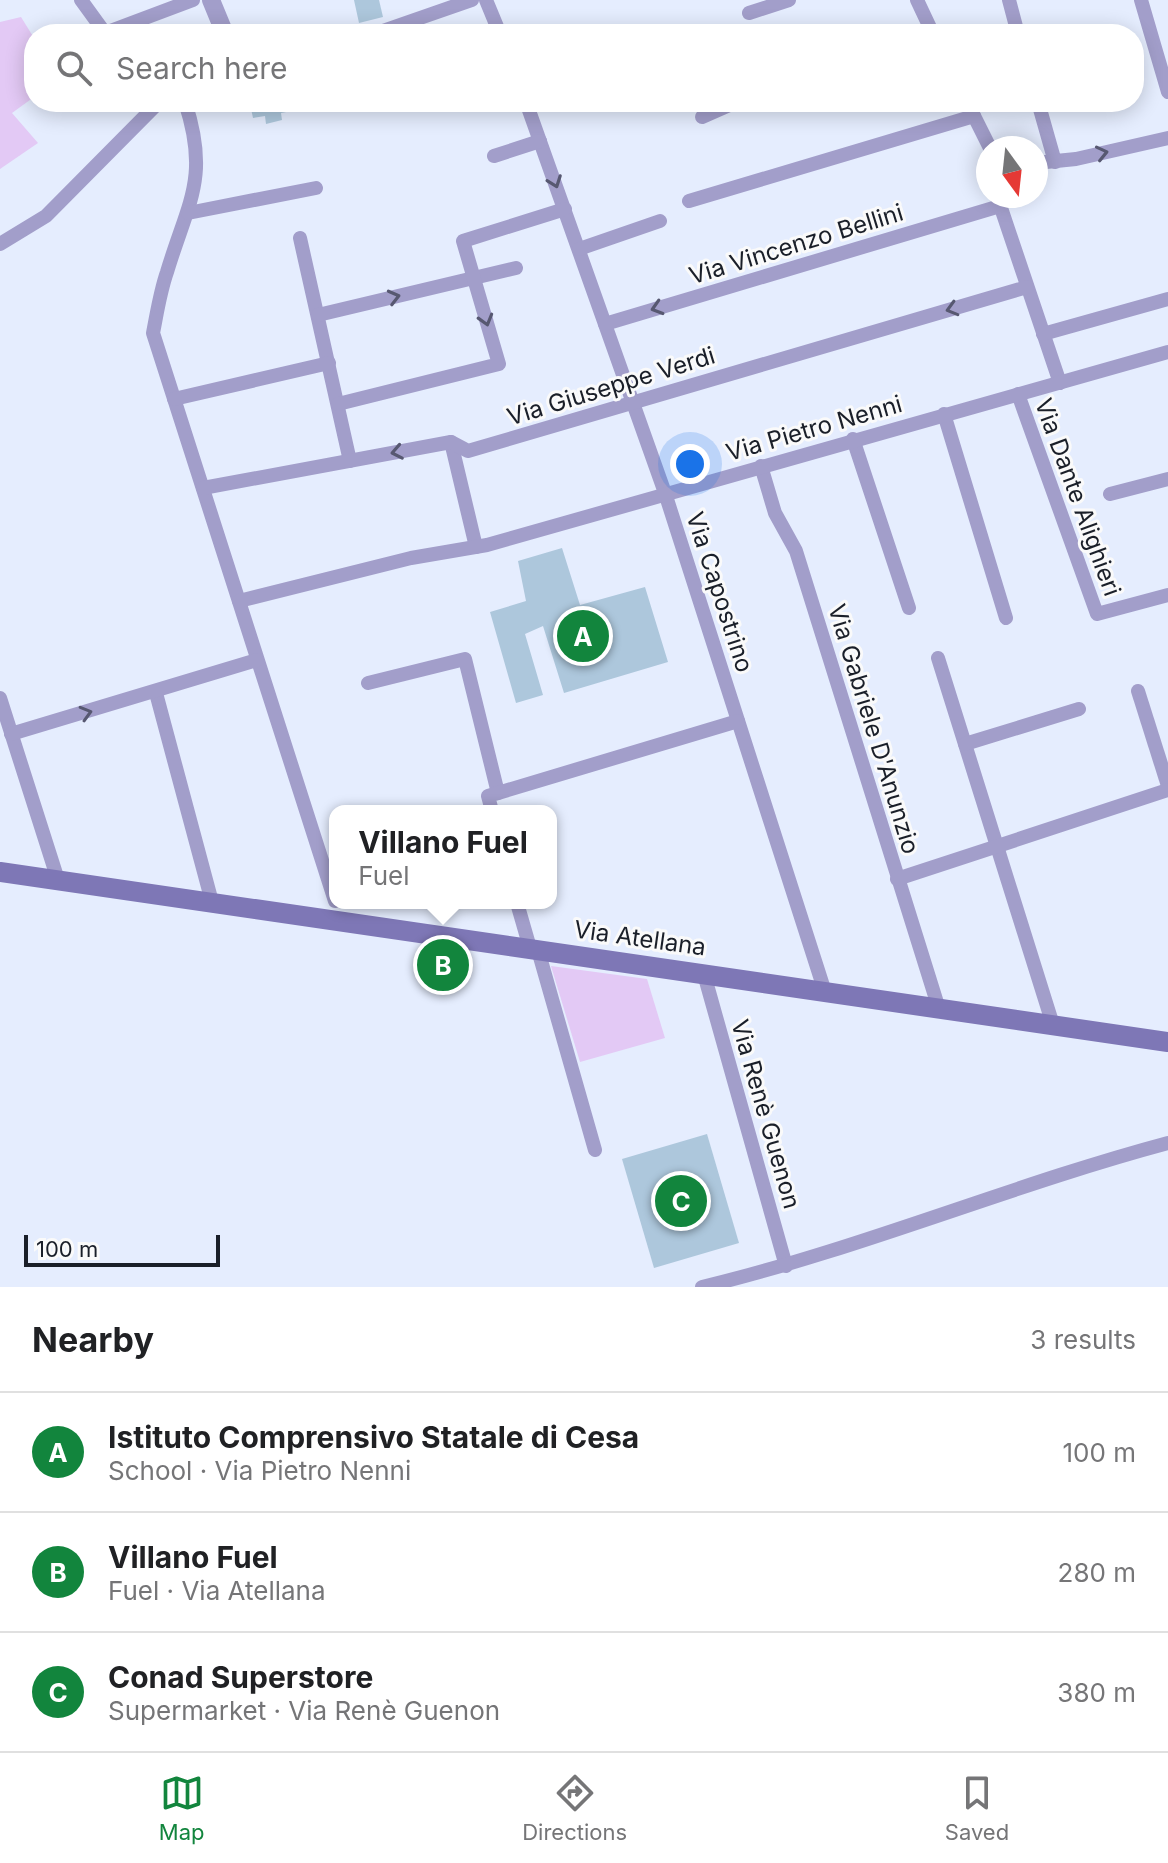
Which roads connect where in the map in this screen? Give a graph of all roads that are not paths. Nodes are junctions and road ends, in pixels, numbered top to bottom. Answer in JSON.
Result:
{"nodes":[{"id":1,"x":81,"y":0,"type":"edge"},
{"id":2,"x":193,"y":0,"type":"edge"},
{"id":3,"x":211,"y":0,"type":"edge"},
{"id":4,"x":472,"y":0,"type":"edge"},
{"id":5,"x":486,"y":0,"type":"edge"},
{"id":6,"x":789,"y":0,"type":"edge"},
{"id":7,"x":917,"y":0,"type":"edge"},
{"id":8,"x":1009,"y":0,"type":"edge"},
{"id":9,"x":1141,"y":0,"type":"edge"},
{"id":10,"x":749,"y":13,"type":"dead end"},
{"id":11,"x":98,"y":24,"type":"edge"},
{"id":12,"x":129,"y":24,"type":"edge"},
{"id":13,"x":221,"y":24,"type":"edge"},
{"id":14,"x":403,"y":24,"type":"edge"},
{"id":15,"x":496,"y":24,"type":"edge"},
{"id":16,"x":928,"y":24,"type":"edge"},
{"id":17,"x":1015,"y":24,"type":"edge"},
{"id":18,"x":1168,"y":92,"type":"edge"},
{"id":19,"x":149,"y":112,"type":"edge"},
{"id":20,"x":188,"y":112,"type":"edge"},
{"id":21,"x":530,"y":112,"type":"edge"},
{"id":22,"x":713,"y":112,"type":"edge"},
{"id":23,"x":972,"y":112,"type":"edge"},
{"id":24,"x":1041,"y":112,"type":"edge"},
{"id":25,"x":974,"y":116,"type":"junction"},
{"id":26,"x":702,"y":117,"type":"dead end"},
{"id":27,"x":984,"y":136,"type":"edge"},
{"id":28,"x":1168,"y":138,"type":"edge"},
{"id":29,"x":540,"y":141,"type":"junction"},
{"id":30,"x":494,"y":156,"type":"dead end"},
{"id":31,"x":1048,"y":162,"type":"edge"},
{"id":32,"x":1055,"y":162,"type":"junction"},
{"id":33,"x":316,"y":188,"type":"dead end"},
{"id":34,"x":689,"y":201,"type":"dead end"},
{"id":35,"x":976,"y":208,"type":"edge"},
{"id":36,"x":1000,"y":208,"type":"edge"},
{"id":37,"x":565,"y":209,"type":"junction"},
{"id":38,"x":188,"y":213,"type":"junction"},
{"id":39,"x":660,"y":221,"type":"dead end"},
{"id":40,"x":300,"y":238,"type":"dead end"},
{"id":41,"x":0,"y":244,"type":"edge"},
{"id":42,"x":579,"y":249,"type":"junction"},
{"id":43,"x":516,"y":268,"type":"dead end"},
{"id":44,"x":474,"y":277,"type":"junction"},
{"id":45,"x":1027,"y":287,"type":"junction"},
{"id":46,"x":1168,"y":299,"type":"edge"},
{"id":47,"x":318,"y":315,"type":"junction"},
{"id":48,"x":605,"y":324,"type":"junction"},
{"id":49,"x":1043,"y":334,"type":"junction"},
{"id":50,"x":1168,"y":352,"type":"edge"},
{"id":51,"x":329,"y":363,"type":"junction"},
{"id":52,"x":1060,"y":383,"type":"junction"},
{"id":53,"x":1018,"y":394,"type":"junction"},
{"id":54,"x":174,"y":399,"type":"junction"},
{"id":55,"x":633,"y":402,"type":"junction"},
{"id":56,"x":338,"y":404,"type":"junction"},
{"id":57,"x":944,"y":414,"type":"junction"},
{"id":58,"x":853,"y":439,"type":"junction"},
{"id":59,"x":451,"y":442,"type":"junction"},
{"id":60,"x":350,"y":461,"type":"junction"},
{"id":61,"x":761,"y":466,"type":"junction"},
{"id":62,"x":1168,"y":479,"type":"edge"},
{"id":63,"x":203,"y":488,"type":"junction"},
{"id":64,"x":665,"y":493,"type":"junction"},
{"id":65,"x":1110,"y":494,"type":"dead end"},
{"id":66,"x":476,"y":547,"type":"junction"},
{"id":67,"x":1168,"y":595,"type":"edge"},
{"id":68,"x":239,"y":601,"type":"junction"},
{"id":69,"x":909,"y":608,"type":"dead end"},
{"id":70,"x":1006,"y":618,"type":"dead end"},
{"id":71,"x":938,"y":658,"type":"dead end"},
{"id":72,"x":257,"y":660,"type":"junction"},
{"id":73,"x":368,"y":683,"type":"dead end"},
{"id":74,"x":1138,"y":691,"type":"dead end"},
{"id":75,"x":156,"y":693,"type":"junction"},
{"id":76,"x":0,"y":698,"type":"edge"},
{"id":77,"x":1079,"y":709,"type":"dead end"},
{"id":78,"x":738,"y":721,"type":"junction"},
{"id":79,"x":11,"y":734,"type":"junction"},
{"id":80,"x":965,"y":744,"type":"junction"},
{"id":81,"x":1168,"y":788,"type":"edge"},
{"id":82,"x":498,"y":793,"type":"junction"},
{"id":83,"x":490,"y":805,"type":"edge"},
{"id":84,"x":996,"y":845,"type":"junction"},
{"id":85,"x":0,"y":872,"type":"edge"},
{"id":86,"x":897,"y":879,"type":"junction"},
{"id":87,"x":58,"y":880,"type":"junction"},
{"id":88,"x":329,"y":883,"type":"edge"},
{"id":89,"x":212,"y":902,"type":"junction"},
{"id":90,"x":329,"y":908,"type":"edge"},
{"id":91,"x":342,"y":909,"type":"edge"},
{"id":92,"x":519,"y":909,"type":"edge"},
{"id":93,"x":534,"y":949,"type":"junction"},
{"id":94,"x":704,"y":974,"type":"junction"},
{"id":95,"x":825,"y":992,"type":"junction"},
{"id":96,"x":939,"y":1009,"type":"junction"},
{"id":97,"x":1053,"y":1025,"type":"junction"},
{"id":98,"x":1168,"y":1042,"type":"edge"},
{"id":99,"x":1168,"y":1143,"type":"edge"},
{"id":100,"x":595,"y":1150,"type":"dead end"},
{"id":101,"x":786,"y":1266,"type":"junction"},
{"id":102,"x":702,"y":1287,"type":"edge"}],
"edges":[{"from":1,"to":11,"type":"street"},
{"from":2,"to":12,"type":"street"},
{"from":3,"to":13,"type":"street"},
{"from":4,"to":14,"type":"street"},
{"from":5,"to":15,"type":"street"},
{"from":6,"to":10,"type":"street"},
{"from":7,"to":16,"type":"street"},
{"from":8,"to":17,"type":"street"},
{"from":9,"to":18,"type":"street"},
{"from":19,"to":41,"type":"street"},
{"from":20,"to":38,"type":"street"},
{"from":21,"to":29,"type":"street","name":"Via Capostrino"},
{"from":22,"to":26,"type":"street"},
{"from":23,"to":25,"type":"street"},
{"from":24,"to":32,"type":"street"},
{"from":25,"to":27,"type":"street"},
{"from":25,"to":34,"type":"street"},
{"from":32,"to":28,"type":"street","one_way":true},
{"from":29,"to":30,"type":"street"},
{"from":29,"to":37,"type":"street","name":"Via Capostrino","one_way":true},
{"from":31,"to":32,"type":"street"},
{"from":33,"to":38,"type":"street"},
{"from":35,"to":48,"type":"street","name":"Via Vincenzo Bellini","one_way":true},
{"from":36,"to":45,"type":"street"},
{"from":37,"to":42,"type":"street","name":"Via Capostrino"},
{"from":37,"to":44,"type":"street"},
{"from":38,"to":54,"type":"street"},
{"from":39,"to":42,"type":"street"},
{"from":40,"to":47,"type":"street"},
{"from":42,"to":48,"type":"street","name":"Via Capostrino"},
{"from":43,"to":44,"type":"street"},
{"from":47,"to":44,"type":"street","one_way":true},
{"from":44,"to":56,"type":"street","one_way":true},
{"from":45,"to":49,"type":"street"},
{"from":45,"to":55,"type":"street","name":"Via Giuseppe Verdi","one_way":true},
{"from":46,"to":49,"type":"street"},
{"from":47,"to":51,"type":"street"},
{"from":48,"to":55,"type":"street","name":"Via Capostrino"},
{"from":49,"to":52,"type":"street"},
{"from":50,"to":52,"type":"street","name":"Via Pietro Nenni"},
{"from":51,"to":54,"type":"street"},
{"from":51,"to":56,"type":"street"},
{"from":52,"to":53,"type":"street","name":"Via Pietro Nenni"},
{"from":53,"to":57,"type":"street","name":"Via Pietro Nenni"},
{"from":53,"to":67,"type":"street","name":"Via Dante Alighieri"},
{"from":54,"to":63,"type":"street"},
{"from":55,"to":59,"type":"street","name":"Via Giuseppe Verdi"},
{"from":55,"to":64,"type":"street","name":"Via Capostrino"},
{"from":56,"to":60,"type":"street"},
{"from":57,"to":58,"type":"street","name":"Via Pietro Nenni"},
{"from":57,"to":70,"type":"street"},
{"from":58,"to":61,"type":"street","name":"Via Pietro Nenni"},
{"from":58,"to":69,"type":"street"},
{"from":59,"to":60,"type":"street","name":"Via Giuseppe Verdi","one_way":true},
{"from":59,"to":66,"type":"street"},
{"from":60,"to":63,"type":"street","name":"Via Giuseppe Verdi"},
{"from":61,"to":64,"type":"street","name":"Via Pietro Nenni"},
{"from":61,"to":86,"type":"street","name":"Via Gabriele D'Anunzio"},
{"from":62,"to":65,"type":"street"},
{"from":63,"to":68,"type":"street"},
{"from":64,"to":66,"type":"street","name":"Via Pietro Nenni"},
{"from":64,"to":78,"type":"street","name":"Via Capostrino"},
{"from":66,"to":68,"type":"street","name":"Via Pietro Nenni"},
{"from":68,"to":72,"type":"street"},
{"from":71,"to":80,"type":"street"},
{"from":72,"to":75,"type":"street"},
{"from":72,"to":88,"type":"street"},
{"from":73,"to":82,"type":"street"},
{"from":74,"to":81,"type":"street"},
{"from":79,"to":75,"type":"street","one_way":true},
{"from":75,"to":89,"type":"street"},
{"from":76,"to":79,"type":"street"},
{"from":77,"to":80,"type":"street"},
{"from":78,"to":82,"type":"street"},
{"from":78,"to":95,"type":"street","name":"Via Capostrino"},
{"from":79,"to":87,"type":"street"},
{"from":80,"to":84,"type":"street"},
{"from":81,"to":84,"type":"street"},
{"from":82,"to":83,"type":"street"},
{"from":84,"to":86,"type":"street"},
{"from":84,"to":97,"type":"street"},
{"from":85,"to":87,"type":"main road","name":"Via Atellana"},
{"from":86,"to":96,"type":"street","name":"Via Gabriele D'Anunzio"},
{"from":87,"to":89,"type":"main road","name":"Via Atellana"},
{"from":89,"to":90,"type":"main road","name":"Via Atellana"},
{"from":91,"to":93,"type":"main road","name":"Via Atellana"},
{"from":92,"to":93,"type":"street"},
{"from":93,"to":94,"type":"main road","name":"Via Atellana"},
{"from":93,"to":100,"type":"street"},
{"from":94,"to":95,"type":"main road","name":"Via Atellana"},
{"from":94,"to":101,"type":"street","name":"Via Renè Guenon"},
{"from":95,"to":96,"type":"main road","name":"Via Atellana"},
{"from":96,"to":97,"type":"main road","name":"Via Atellana"},
{"from":97,"to":98,"type":"main road","name":"Via Atellana"},
{"from":99,"to":101,"type":"street"},
{"from":101,"to":102,"type":"street"}]}
